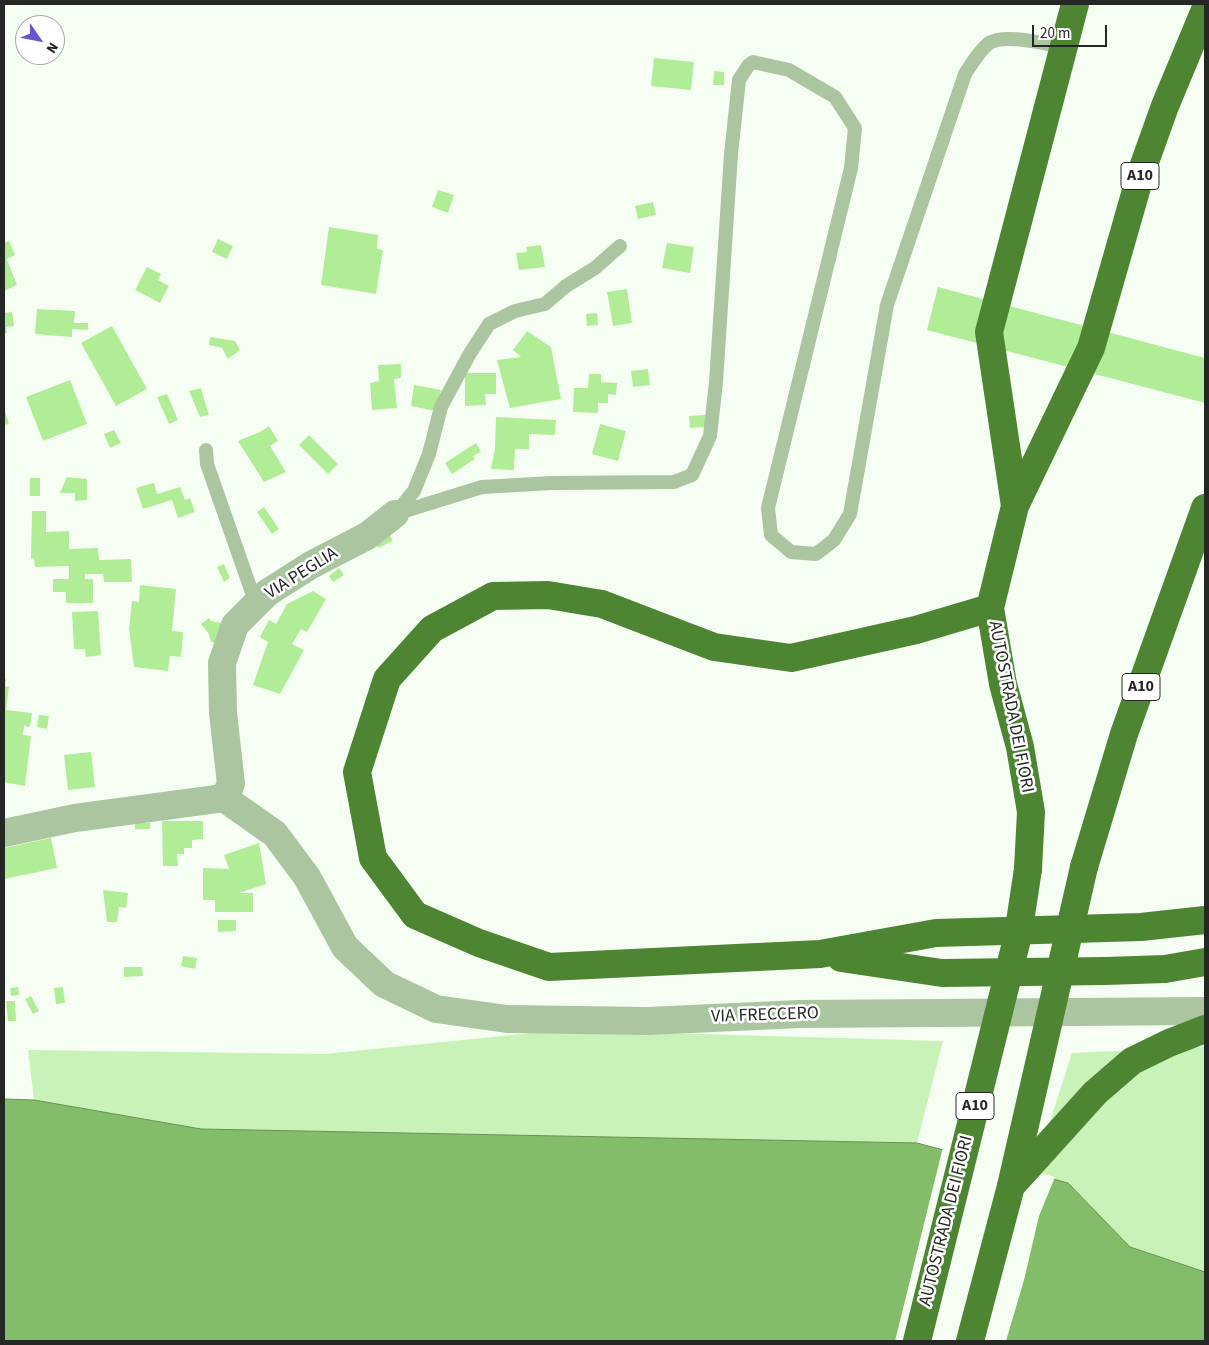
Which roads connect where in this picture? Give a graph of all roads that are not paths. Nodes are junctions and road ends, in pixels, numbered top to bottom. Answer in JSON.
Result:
{"nodes":[{"id":1,"x":1075,"y":4,"type":"edge"},
{"id":2,"x":1205,"y":10,"type":"edge"},
{"id":3,"x":1063,"y":47,"type":"junction"},
{"id":4,"x":620,"y":246,"type":"dead end"},
{"id":5,"x":206,"y":450,"type":"dead end"},
{"id":6,"x":1015,"y":506,"type":"junction"},
{"id":7,"x":1205,"y":508,"type":"edge"},
{"id":8,"x":395,"y":514,"type":"junction"},
{"id":9,"x":256,"y":604,"type":"junction"},
{"id":10,"x":990,"y":608,"type":"junction"},
{"id":11,"x":224,"y":798,"type":"junction"},
{"id":12,"x":4,"y":833,"type":"edge"},
{"id":13,"x":1205,"y":920,"type":"edge"},
{"id":14,"x":820,"y":954,"type":"junction"},
{"id":15,"x":1205,"y":962,"type":"edge"},
{"id":16,"x":1205,"y":1011,"type":"edge"},
{"id":17,"x":1205,"y":1029,"type":"edge"},
{"id":18,"x":1011,"y":1186,"type":"junction"},
{"id":19,"x":917,"y":1341,"type":"edge"},
{"id":20,"x":970,"y":1341,"type":"edge"}],
"edges":[{"from":1,"to":3,"type":"highway"},
{"from":2,"to":6,"type":"highway","name":"AUTOSTRADA DEI FIORI","number":"A10"},
{"from":3,"to":6,"type":"highway"},
{"from":3,"to":8,"type":"lane"},
{"from":4,"to":8,"type":"lane"},
{"from":5,"to":9,"type":"lane"},
{"from":6,"to":10,"type":"highway","name":"AUTOSTRADA DEI FIORI","number":"A10"},
{"from":7,"to":18,"type":"highway","number":"A10","bridge":true},
{"from":8,"to":9,"type":"street","name":"VIA PEGLIA"},
{"from":9,"to":11,"type":"street","name":"VIA PEGLIA"},
{"from":10,"to":14,"type":"highway"},
{"from":10,"to":19,"type":"highway","name":"AUTOSTRADA DEI FIORI","number":"A10","bridge":true},
{"from":11,"to":12,"type":"street"},
{"from":11,"to":16,"type":"street","name":"VIA FRECCERO"},
{"from":13,"to":14,"type":"highway"},
{"from":14,"to":15,"type":"highway"},
{"from":17,"to":18,"type":"highway"},
{"from":18,"to":20,"type":"highway","number":"A10"}]}
